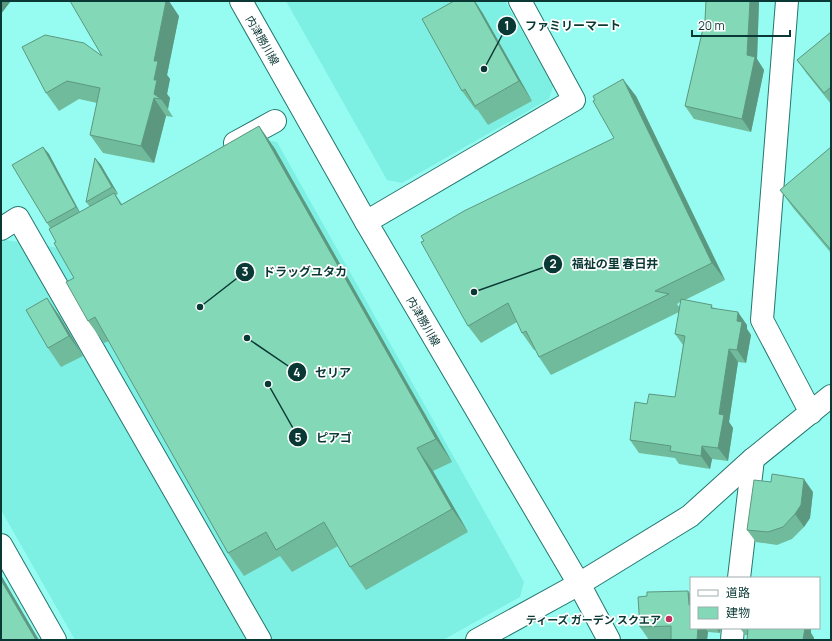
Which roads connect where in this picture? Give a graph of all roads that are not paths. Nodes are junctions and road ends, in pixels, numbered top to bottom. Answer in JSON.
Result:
{"nodes":[{"id":1,"x":241,"y":1,"type":"edge"},
{"id":2,"x":520,"y":1,"type":"edge"},
{"id":3,"x":787,"y":1,"type":"edge"},
{"id":4,"x":275,"y":121,"type":"dead end"},
{"id":5,"x":219,"y":152,"type":"edge"},
{"id":6,"x":366,"y":222,"type":"junction"},
{"id":7,"x":1,"y":229,"type":"edge"},
{"id":8,"x":59,"y":241,"type":"edge"},
{"id":9,"x":38,"y":253,"type":"junction"},
{"id":10,"x":831,"y":396,"type":"edge"},
{"id":11,"x":811,"y":413,"type":"junction"},
{"id":12,"x":753,"y":459,"type":"junction"},
{"id":13,"x":1,"y":545,"type":"edge"},
{"id":14,"x":739,"y":577,"type":"edge"},
{"id":15,"x":579,"y":584,"type":"junction"},
{"id":16,"x":733,"y":629,"type":"edge"},
{"id":17,"x":55,"y":640,"type":"edge"},
{"id":18,"x":260,"y":640,"type":"edge"},
{"id":19,"x":477,"y":640,"type":"edge"},
{"id":20,"x":609,"y":640,"type":"edge"},
{"id":21,"x":732,"y":640,"type":"edge"}],
"edges":[{"from":1,"to":6,"type":"street","name":"内津勝川線"},
{"from":2,"to":6,"type":"street"},
{"from":3,"to":11,"type":"street"},
{"from":4,"to":5,"type":"street"},
{"from":6,"to":15,"type":"street","name":"内津勝川線"},
{"from":7,"to":9,"type":"street"},
{"from":8,"to":9,"type":"street"},
{"from":9,"to":18,"type":"street"},
{"from":10,"to":11,"type":"street"},
{"from":11,"to":12,"type":"street"},
{"from":12,"to":14,"type":"street"},
{"from":12,"to":15,"type":"street"},
{"from":13,"to":17,"type":"street"},
{"from":15,"to":19,"type":"street"},
{"from":15,"to":20,"type":"street","name":"内津勝川線"},
{"from":16,"to":21,"type":"street"}]}
